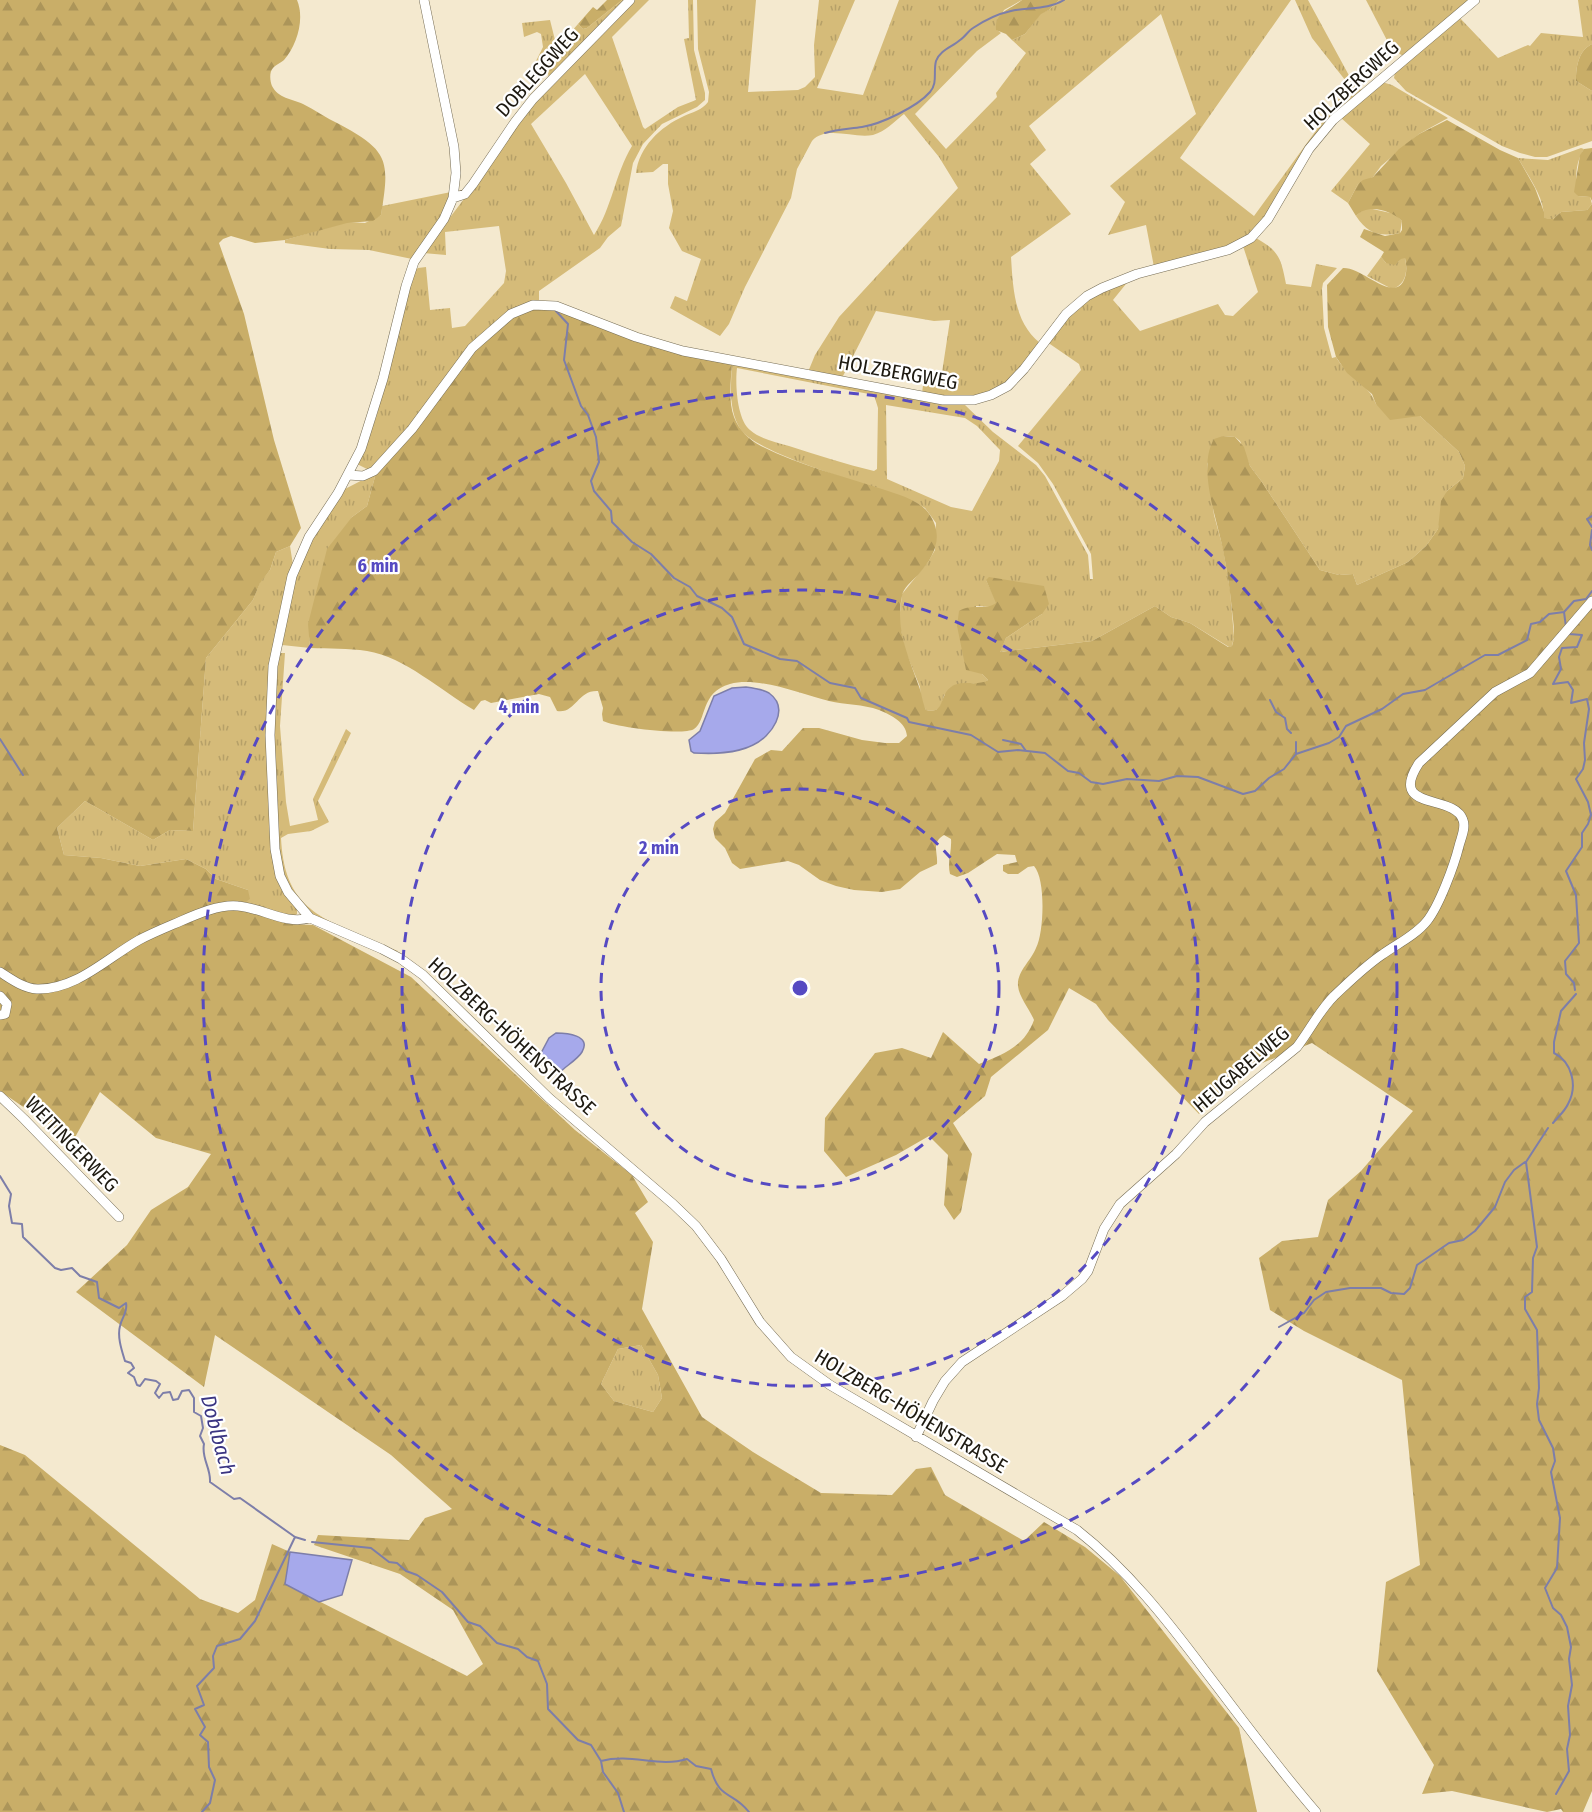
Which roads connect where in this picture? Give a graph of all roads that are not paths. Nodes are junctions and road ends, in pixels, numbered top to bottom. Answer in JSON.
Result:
{"nodes":[{"id":1,"x":424,"y":0,"type":"edge"},
{"id":2,"x":630,"y":0,"type":"edge"},
{"id":3,"x":1475,"y":0,"type":"edge"},
{"id":4,"x":453,"y":198,"type":"junction"},
{"id":5,"x":348,"y":475,"type":"junction"},
{"id":6,"x":1592,"y":601,"type":"edge"},
{"id":7,"x":310,"y":918,"type":"junction"},
{"id":8,"x":0,"y":972,"type":"edge"},
{"id":9,"x":0,"y":996,"type":"edge"},
{"id":10,"x":0,"y":1015,"type":"edge"},
{"id":11,"x":0,"y":1096,"type":"edge"},
{"id":12,"x":119,"y":1217,"type":"dead end"},
{"id":13,"x":916,"y":1437,"type":"junction"},
{"id":14,"x":1316,"y":1812,"type":"edge"}],
"edges":[{"from":1,"to":4,"type":"street","name":"HOLZBERG-HÖHENSTRASSE"},
{"from":2,"to":4,"type":"street","name":"DOBLEGGWEG"},
{"from":3,"to":5,"type":"street","name":"HOLZBERGWEG"},
{"from":4,"to":5,"type":"street","name":"HOLZBERG-HÖHENSTRASSE"},
{"from":5,"to":7,"type":"street","name":"HOLZBERG-HÖHENSTRASSE"},
{"from":6,"to":13,"type":"street","name":"HEUGABELWEG"},
{"from":7,"to":8,"type":"street"},
{"from":7,"to":13,"type":"street","name":"HOLZBERG-HÖHENSTRASSE"},
{"from":9,"to":10,"type":"street"},
{"from":11,"to":12,"type":"street","name":"WEITINGERWEG"},
{"from":13,"to":14,"type":"street","name":"HOLZBERG-HÖHENSTRASSE"}]}
